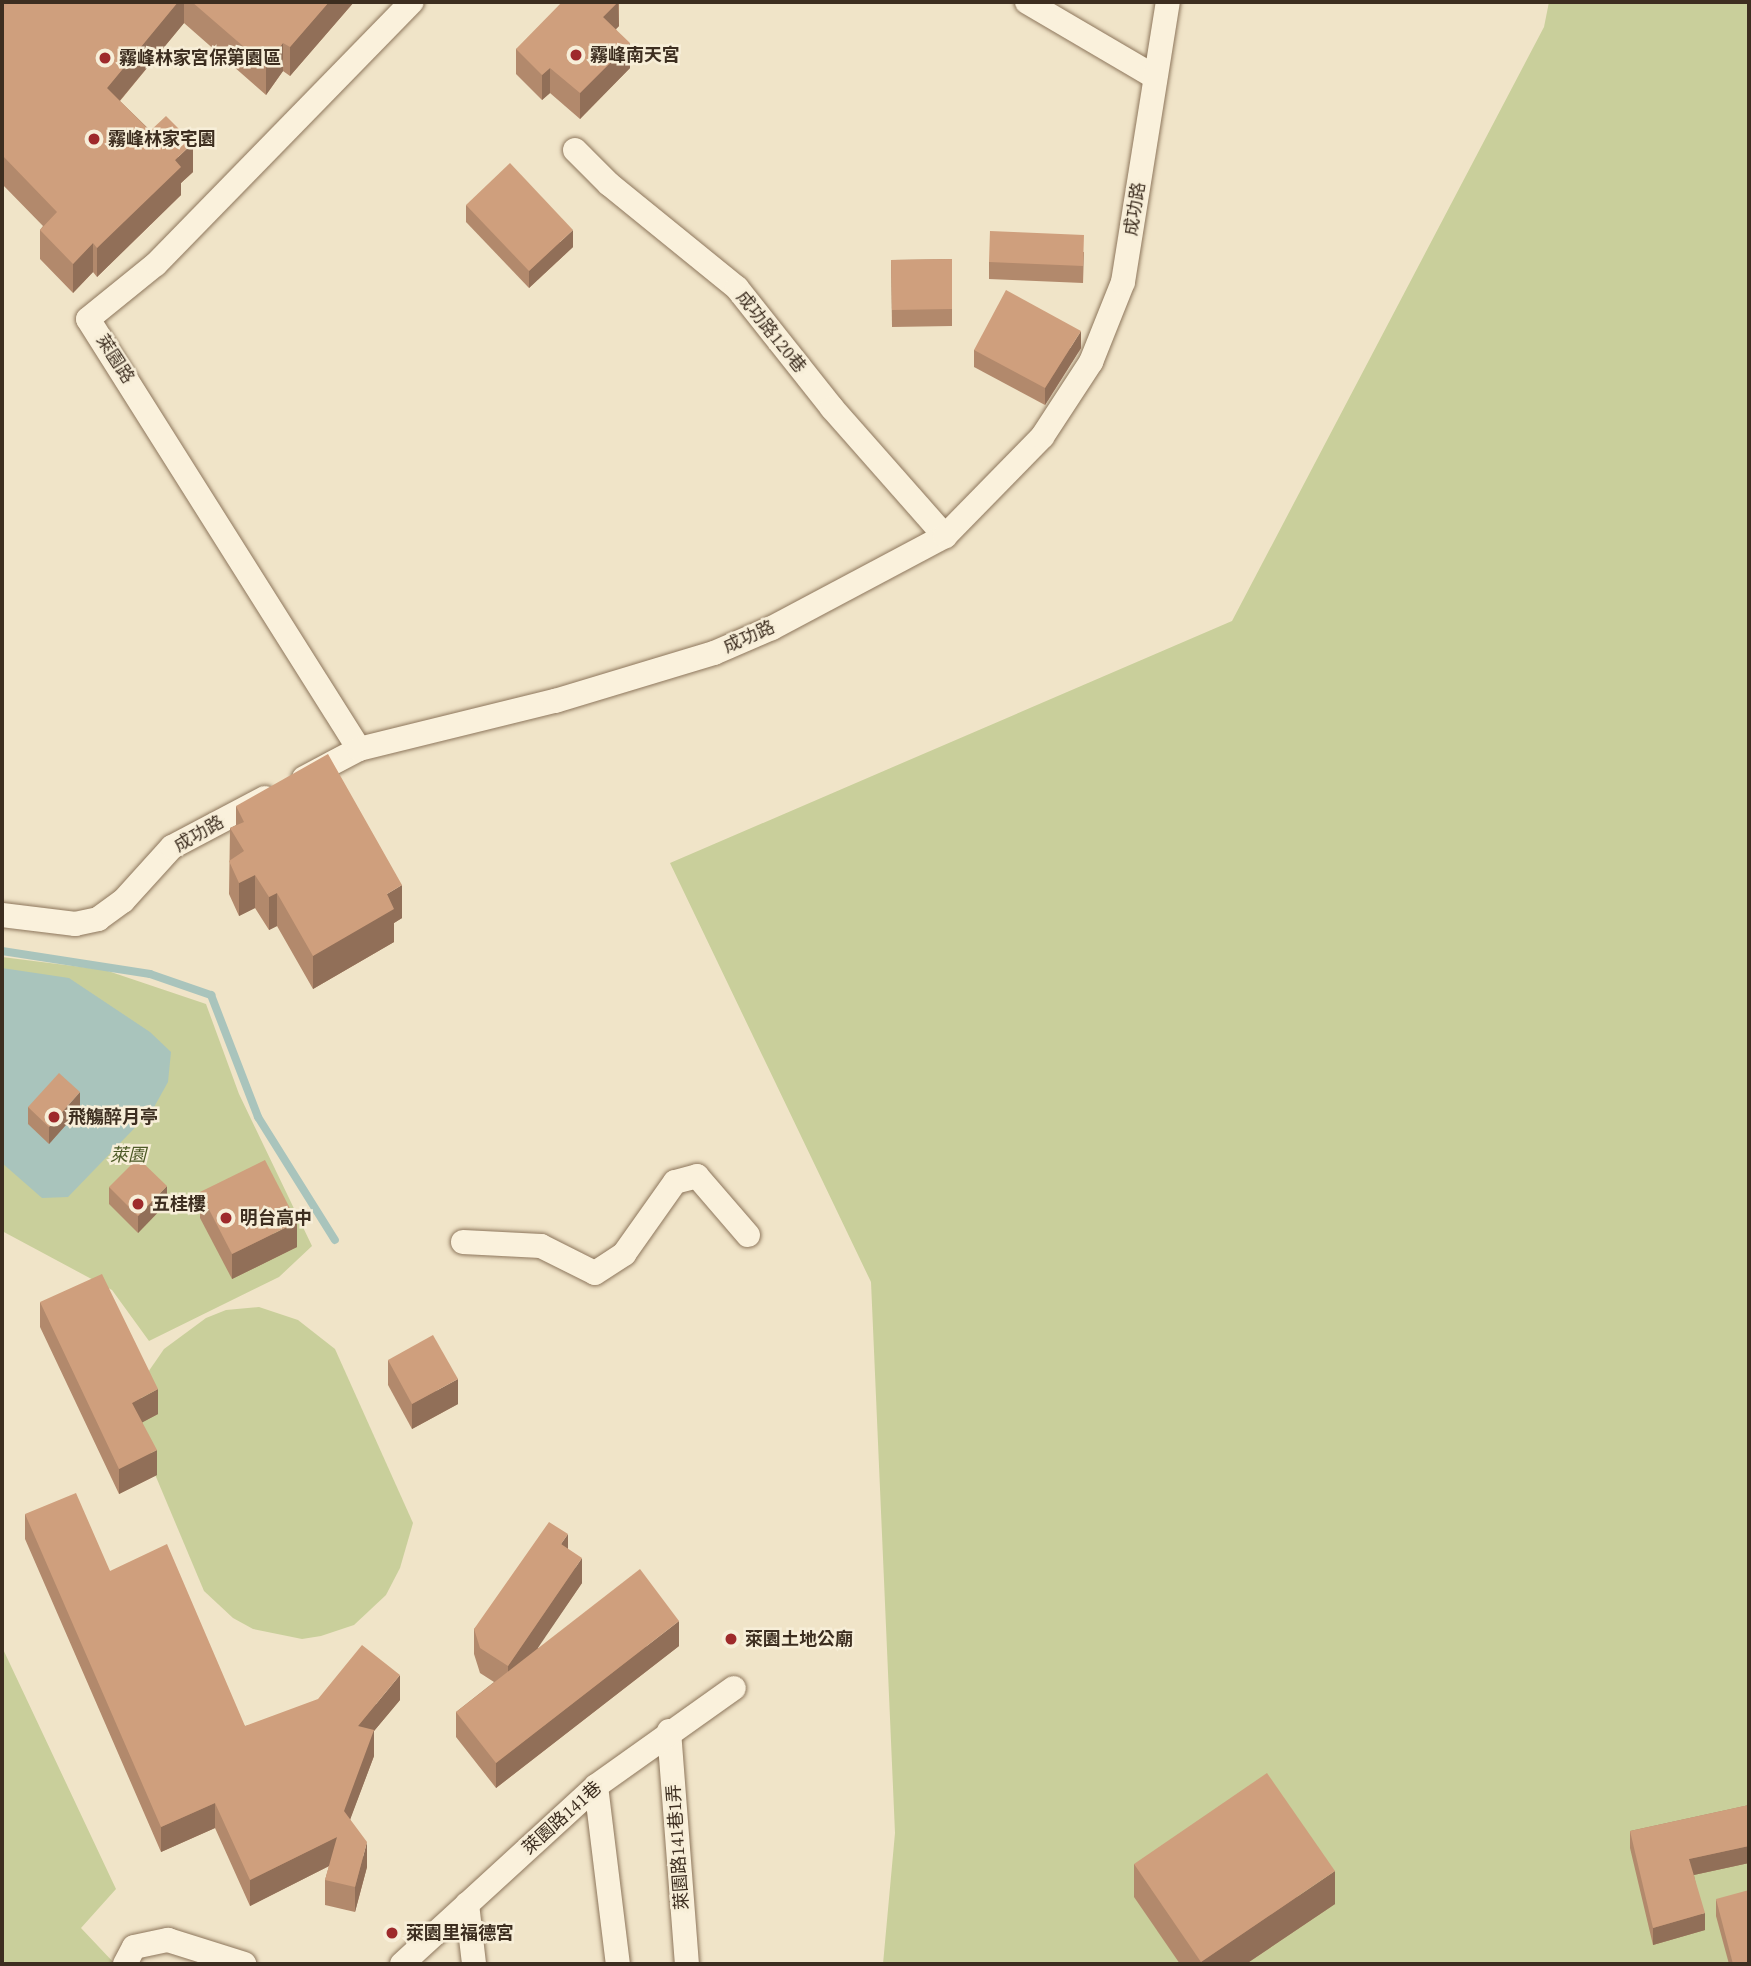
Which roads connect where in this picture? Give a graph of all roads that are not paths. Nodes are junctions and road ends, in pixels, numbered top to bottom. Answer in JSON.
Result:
{"nodes":[{"id":1,"x":412,"y":2,"type":"edge"},
{"id":2,"x":1027,"y":2,"type":"edge"},
{"id":3,"x":1168,"y":2,"type":"edge"},
{"id":4,"x":1155,"y":77,"type":"junction"},
{"id":5,"x":575,"y":150,"type":"dead end"},
{"id":6,"x":945,"y":536,"type":"junction"},
{"id":7,"x":359,"y":748,"type":"junction"},
{"id":8,"x":2,"y":915,"type":"edge"},
{"id":9,"x":748,"y":1234,"type":"dead end"},
{"id":10,"x":463,"y":1242,"type":"dead end"},
{"id":11,"x":734,"y":1688,"type":"dead end"},
{"id":12,"x":669,"y":1731,"type":"junction"},
{"id":13,"x":596,"y":1786,"type":"junction"},
{"id":14,"x":467,"y":1905,"type":"junction"},
{"id":15,"x":125,"y":1964,"type":"edge"},
{"id":16,"x":244,"y":1964,"type":"edge"},
{"id":17,"x":402,"y":1964,"type":"edge"},
{"id":18,"x":474,"y":1964,"type":"edge"},
{"id":19,"x":618,"y":1964,"type":"edge"},
{"id":20,"x":687,"y":1964,"type":"edge"}],
"edges":[{"from":1,"to":7,"type":"street","name":"萊園路"},
{"from":2,"to":4,"type":"street"},
{"from":3,"to":4,"type":"street","name":"成功路"},
{"from":4,"to":6,"type":"street","name":"成功路"},
{"from":5,"to":6,"type":"street","name":"成功路120巷"},
{"from":6,"to":7,"type":"street","name":"成功路"},
{"from":7,"to":8,"type":"street","name":"成功路"},
{"from":9,"to":10,"type":"street"},
{"from":11,"to":12,"type":"street","name":"萊園路141巷"},
{"from":12,"to":13,"type":"street","name":"萊園路141巷"},
{"from":12,"to":20,"type":"street","name":"萊園路141巷1弄"},
{"from":13,"to":14,"type":"street","name":"萊園路141巷"},
{"from":13,"to":19,"type":"street"},
{"from":14,"to":17,"type":"street","name":"萊園路141巷"},
{"from":14,"to":18,"type":"street"},
{"from":15,"to":16,"type":"street"}]}
